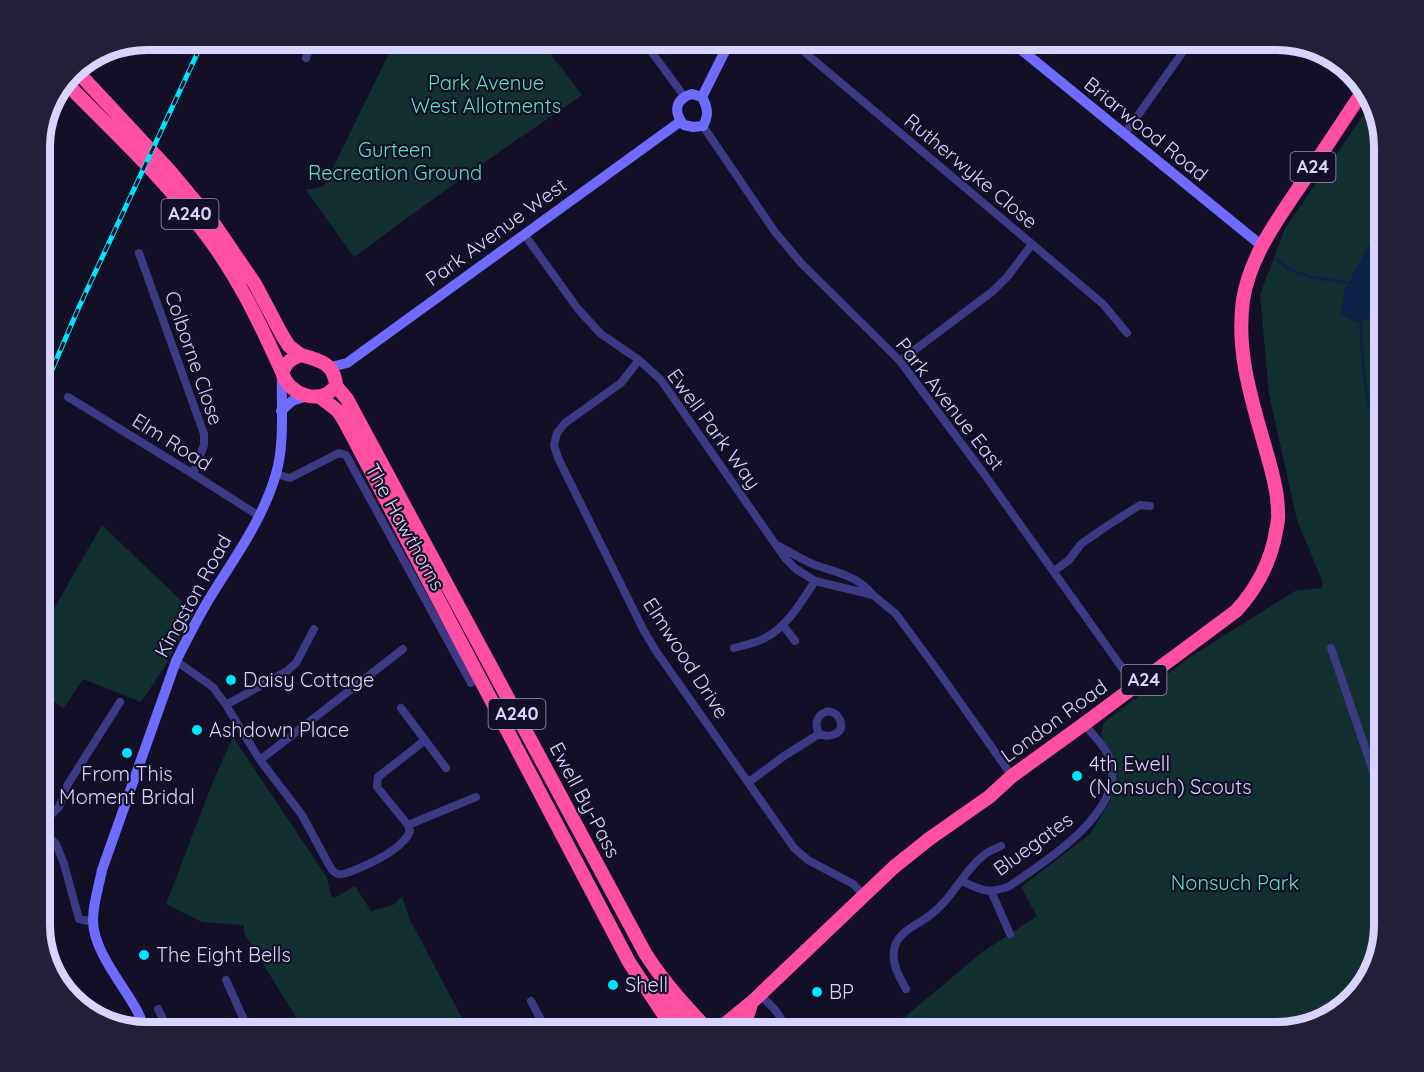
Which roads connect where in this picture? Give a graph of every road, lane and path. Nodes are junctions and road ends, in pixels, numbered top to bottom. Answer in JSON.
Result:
{"nodes":[{"id":1,"x":309,"y":50,"type":"edge"},
{"id":2,"x":650,"y":50,"type":"edge"},
{"id":3,"x":726,"y":50,"type":"edge"},
{"id":4,"x":802,"y":50,"type":"edge"},
{"id":5,"x":1021,"y":50,"type":"edge"},
{"id":6,"x":1184,"y":50,"type":"edge"},
{"id":7,"x":306,"y":58,"type":"dead end"},
{"id":8,"x":81,"y":76,"type":"edge"},
{"id":9,"x":70,"y":88,"type":"edge"},
{"id":10,"x":684,"y":96,"type":"junction"},
{"id":11,"x":702,"y":97,"type":"junction"},
{"id":12,"x":1359,"y":97,"type":"edge"},
{"id":13,"x":681,"y":121,"type":"junction"},
{"id":14,"x":703,"y":126,"type":"junction"},
{"id":15,"x":1124,"y":135,"type":"junction"},
{"id":16,"x":524,"y":234,"type":"junction"},
{"id":17,"x":1032,"y":244,"type":"junction"},
{"id":18,"x":1262,"y":246,"type":"junction"},
{"id":19,"x":139,"y":253,"type":"dead end"},
{"id":20,"x":1127,"y":333,"type":"dead end"},
{"id":21,"x":301,"y":355,"type":"junction"},
{"id":22,"x":639,"y":360,"type":"junction"},
{"id":23,"x":900,"y":361,"type":"junction"},
{"id":24,"x":331,"y":368,"type":"junction"},
{"id":25,"x":282,"y":372,"type":"junction"},
{"id":26,"x":336,"y":386,"type":"junction"},
{"id":27,"x":314,"y":396,"type":"junction"},
{"id":28,"x":68,"y":397,"type":"dead end"},
{"id":29,"x":281,"y":411,"type":"junction"},
{"id":30,"x":193,"y":474,"type":"junction"},
{"id":31,"x":276,"y":474,"type":"junction"},
{"id":32,"x":1150,"y":506,"type":"dead end"},
{"id":33,"x":259,"y":516,"type":"junction"},
{"id":34,"x":775,"y":544,"type":"junction"},
{"id":35,"x":1054,"y":571,"type":"junction"},
{"id":36,"x":815,"y":581,"type":"junction"},
{"id":37,"x":873,"y":595,"type":"junction"},
{"id":38,"x":783,"y":625,"type":"junction"},
{"id":39,"x":314,"y":629,"type":"dead end"},
{"id":40,"x":795,"y":641,"type":"dead end"},
{"id":41,"x":734,"y":648,"type":"dead end"},
{"id":42,"x":1331,"y":648,"type":"dead end"},
{"id":43,"x":404,"y":649,"type":"dead end"},
{"id":44,"x":176,"y":661,"type":"junction"},
{"id":45,"x":471,"y":683,"type":"dead end"},
{"id":46,"x":1135,"y":686,"type":"junction"},
{"id":47,"x":120,"y":702,"type":"dead end"},
{"id":48,"x":226,"y":705,"type":"junction"},
{"id":49,"x":400,"y":708,"type":"dead end"},
{"id":50,"x":1084,"y":724,"type":"junction"},
{"id":51,"x":819,"y":734,"type":"dead end"},
{"id":52,"x":424,"y":741,"type":"junction"},
{"id":53,"x":260,"y":760,"type":"junction"},
{"id":54,"x":446,"y":768,"type":"dead end"},
{"id":55,"x":1374,"y":774,"type":"edge"},
{"id":56,"x":1012,"y":776,"type":"junction"},
{"id":57,"x":749,"y":782,"type":"junction"},
{"id":58,"x":477,"y":797,"type":"dead end"},
{"id":59,"x":50,"y":816,"type":"edge"},
{"id":60,"x":408,"y":825,"type":"junction"},
{"id":61,"x":50,"y":838,"type":"edge"},
{"id":62,"x":1001,"y":846,"type":"dead end"},
{"id":63,"x":962,"y":881,"type":"junction"},
{"id":64,"x":991,"y":891,"type":"junction"},
{"id":65,"x":864,"y":895,"type":"junction"},
{"id":66,"x":93,"y":922,"type":"junction"},
{"id":67,"x":1010,"y":934,"type":"dead end"},
{"id":68,"x":661,"y":978,"type":"junction"},
{"id":69,"x":226,"y":980,"type":"dead end"},
{"id":70,"x":906,"y":989,"type":"dead end"},
{"id":71,"x":756,"y":998,"type":"junction"},
{"id":72,"x":531,"y":1001,"type":"dead end"},
{"id":73,"x":158,"y":1009,"type":"dead end"},
{"id":74,"x":666,"y":1018,"type":"junction"},
{"id":75,"x":141,"y":1022,"type":"edge"},
{"id":76,"x":164,"y":1022,"type":"edge"},
{"id":77,"x":245,"y":1022,"type":"edge"},
{"id":78,"x":542,"y":1022,"type":"edge"},
{"id":79,"x":666,"y":1022,"type":"edge"},
{"id":80,"x":669,"y":1022,"type":"edge"},
{"id":81,"x":683,"y":1022,"type":"edge"},
{"id":82,"x":701,"y":1022,"type":"edge"},
{"id":83,"x":726,"y":1022,"type":"edge"},
{"id":84,"x":746,"y":1022,"type":"edge"},
{"id":85,"x":783,"y":1022,"type":"edge"}],
"edges":[{"from":1,"to":7,"type":"street"},
{"from":2,"to":10,"type":"street"},
{"from":3,"to":11,"type":"street"},
{"from":4,"to":17,"type":"street","name":"Rutherwyke Close"},
{"from":5,"to":15,"type":"street","name":"Briarwood Road"},
{"from":6,"to":15,"type":"street"},
{"from":8,"to":21,"type":"highway","number":"A240"},
{"from":9,"to":25,"type":"highway","name":"Kingston Road","number":"A240"},
{"from":10,"to":11,"type":"street"},
{"from":10,"to":13,"type":"street"},
{"from":11,"to":14,"type":"street"},
{"from":12,"to":18,"type":"highway","name":"London Road","number":"A24"},
{"from":13,"to":14,"type":"street"},
{"from":13,"to":16,"type":"street","name":"Park Avenue West"},
{"from":14,"to":23,"type":"street","name":"Park Avenue East"},
{"from":15,"to":18,"type":"street","name":"Briarwood Road"},
{"from":16,"to":22,"type":"street","name":"Ewell Park Way"},
{"from":16,"to":24,"type":"street","name":"Park Avenue West"},
{"from":17,"to":20,"type":"street","name":"Rutherwyke Close"},
{"from":17,"to":23,"type":"street"},
{"from":18,"to":46,"type":"highway","name":"London Road","number":"A24"},
{"from":19,"to":30,"type":"street","name":"Colborne Close"},
{"from":21,"to":24,"type":"highway"},
{"from":21,"to":25,"type":"highway"},
{"from":22,"to":34,"type":"street","name":"Ewell Park Way"},
{"from":22,"to":57,"type":"street","name":"Elmwood Drive"},
{"from":23,"to":35,"type":"street","name":"Park Avenue East"},
{"from":24,"to":26,"type":"highway"},
{"from":25,"to":27,"type":"highway"},
{"from":25,"to":29,"type":"street","name":"Kingston Road"},
{"from":26,"to":27,"type":"highway"},
{"from":26,"to":68,"type":"highway","name":"Ewell By-Pass","number":"A240"},
{"from":27,"to":29,"type":"street"},
{"from":27,"to":74,"type":"highway","name":"Ewell By-Pass","number":"A240"},
{"from":28,"to":30,"type":"street","name":"Elm Road"},
{"from":29,"to":31,"type":"street","name":"Kingston Road"},
{"from":30,"to":33,"type":"street","name":"Elm Road"},
{"from":31,"to":33,"type":"street","name":"Kingston Road"},
{"from":31,"to":45,"type":"street","name":"The Hawthorns"},
{"from":32,"to":35,"type":"street"},
{"from":33,"to":44,"type":"street","name":"Kingston Road"},
{"from":34,"to":36,"type":"street","name":"Ewell Park Way"},
{"from":34,"to":37,"type":"street","name":"Ewell Park Way"},
{"from":35,"to":46,"type":"street","name":"Park Avenue East"},
{"from":36,"to":37,"type":"street","name":"Ewell Park Way"},
{"from":36,"to":38,"type":"street"},
{"from":37,"to":56,"type":"street","name":"Ewell Park Way"},
{"from":38,"to":40,"type":"street"},
{"from":38,"to":41,"type":"street"},
{"from":39,"to":48,"type":"street"},
{"from":42,"to":55,"type":"street"},
{"from":43,"to":53,"type":"street"},
{"from":44,"to":48,"type":"street"},
{"from":44,"to":66,"type":"street","name":"Kingston Road"},
{"from":46,"to":50,"type":"highway","name":"London Road","number":"A24"},
{"from":47,"to":59,"type":"street"},
{"from":48,"to":53,"type":"street"},
{"from":49,"to":52,"type":"street"},
{"from":50,"to":56,"type":"highway","name":"London Road","number":"A24"},
{"from":50,"to":64,"type":"street","name":"Bluegates"},
{"from":51,"to":57,"type":"street"},
{"from":52,"to":54,"type":"street"},
{"from":52,"to":60,"type":"street"},
{"from":53,"to":60,"type":"street"},
{"from":56,"to":65,"type":"highway","name":"London Road","number":"A24"},
{"from":57,"to":65,"type":"street","name":"Elmwood Drive"},
{"from":58,"to":60,"type":"street"},
{"from":61,"to":66,"type":"street"},
{"from":62,"to":63,"type":"street","name":"Bluegates"},
{"from":63,"to":64,"type":"street","name":"Bluegates"},
{"from":63,"to":70,"type":"street","name":"Bluegates"},
{"from":64,"to":67,"type":"street","name":"Bluegates"},
{"from":65,"to":71,"type":"highway","name":"London Road","number":"A24"},
{"from":66,"to":75,"type":"street","name":"Kingston Road"},
{"from":68,"to":81,"type":"highway"},
{"from":68,"to":82,"type":"highway","name":"Ewell By-Pass","number":"A240"},
{"from":69,"to":77,"type":"street"},
{"from":71,"to":83,"type":"highway","name":"London Road","number":"A24"},
{"from":71,"to":84,"type":"highway"},
{"from":71,"to":85,"type":"street"},
{"from":72,"to":78,"type":"street"},
{"from":73,"to":76,"type":"street"},
{"from":74,"to":79,"type":"street"},
{"from":74,"to":80,"type":"highway","name":"Ewell By-Pass","number":"A240"}]}
